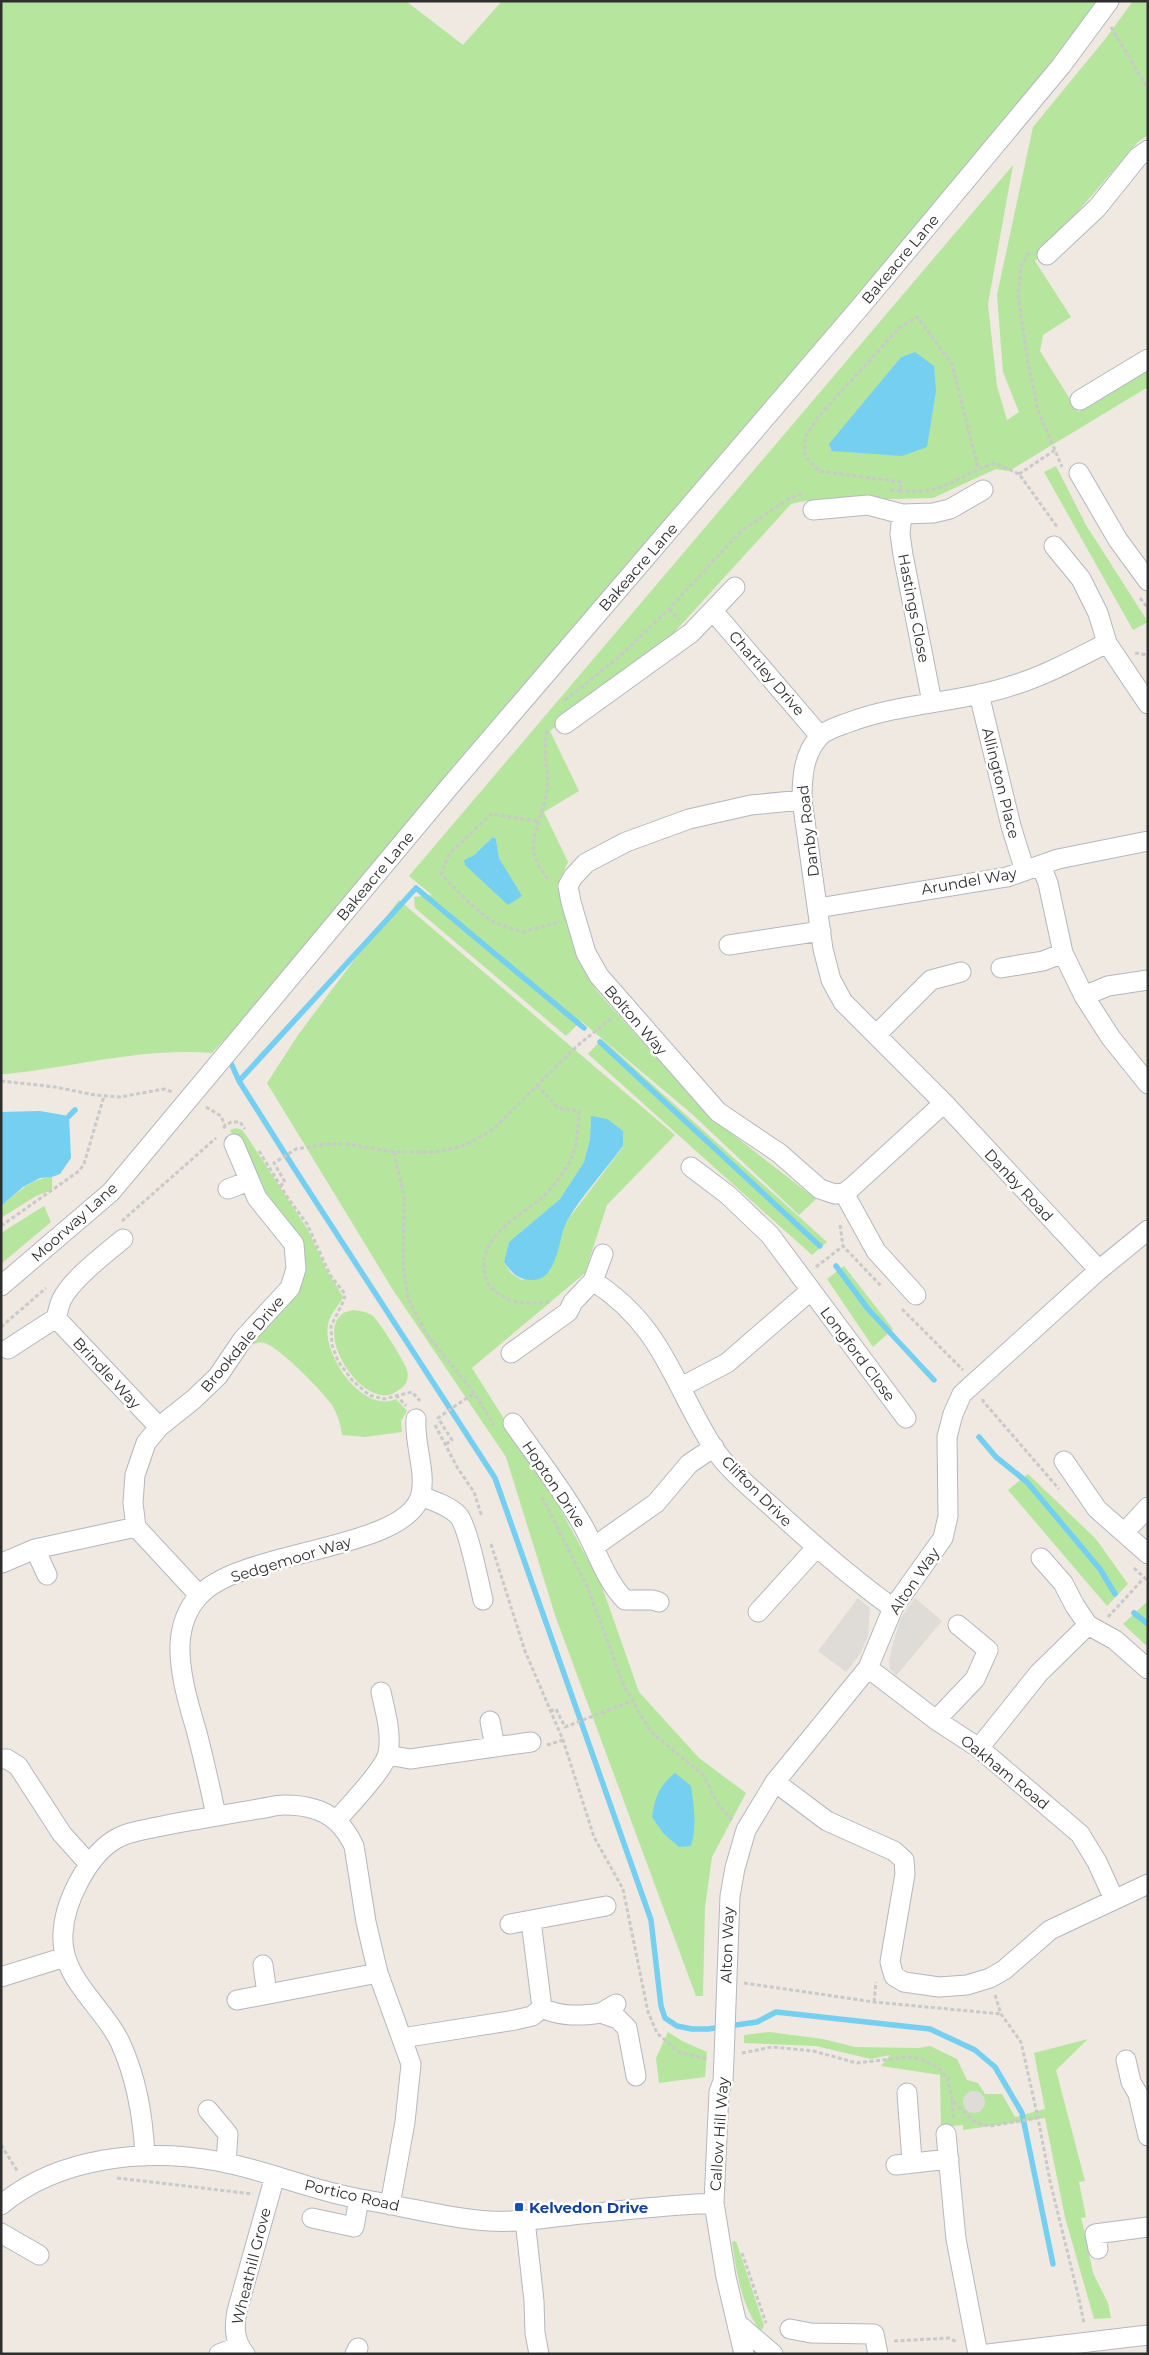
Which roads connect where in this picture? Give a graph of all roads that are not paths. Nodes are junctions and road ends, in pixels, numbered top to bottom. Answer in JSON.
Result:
{"nodes":[{"id":1,"x":1104,"y":8,"type":"edge"},
{"id":2,"x":1148,"y":150,"type":"edge"},
{"id":3,"x":1039,"y":252,"type":"road end"},
{"id":4,"x":1148,"y":360,"type":"edge"},
{"id":5,"x":1080,"y":400,"type":"dead end"},
{"id":6,"x":1071,"y":471,"type":"road end"},
{"id":7,"x":983,"y":490,"type":"dead end"},
{"id":8,"x":809,"y":502,"type":"road end"},
{"id":9,"x":902,"y":514,"type":"junction"},
{"id":10,"x":1059,"y":541,"type":"road end"},
{"id":11,"x":735,"y":586,"type":"dead end"},
{"id":12,"x":1141,"y":586,"type":"edge"},
{"id":13,"x":713,"y":611,"type":"junction"},
{"id":14,"x":1107,"y":643,"type":"junction"},
{"id":15,"x":979,"y":694,"type":"junction"},
{"id":16,"x":932,"y":702,"type":"junction"},
{"id":17,"x":1148,"y":704,"type":"edge"},
{"id":18,"x":558,"y":720,"type":"road end"},
{"id":19,"x":820,"y":736,"type":"junction"},
{"id":20,"x":802,"y":800,"type":"junction"},
{"id":21,"x":1148,"y":841,"type":"edge"},
{"id":22,"x":1033,"y":868,"type":"junction"},
{"id":23,"x":818,"y":908,"type":"junction"},
{"id":24,"x":821,"y":931,"type":"junction"},
{"id":25,"x":729,"y":945,"type":"dead end"},
{"id":26,"x":1063,"y":953,"type":"junction"},
{"id":27,"x":1001,"y":968,"type":"dead end"},
{"id":28,"x":961,"y":972,"type":"dead end"},
{"id":29,"x":1148,"y":980,"type":"edge"},
{"id":30,"x":1084,"y":996,"type":"junction"},
{"id":31,"x":876,"y":1035,"type":"junction"},
{"id":32,"x":1148,"y":1084,"type":"edge"},
{"id":33,"x":944,"y":1103,"type":"junction"},
{"id":34,"x":162,"y":1130,"type":"joint"},
{"id":35,"x":234,"y":1144,"type":"dead end"},
{"id":36,"x":691,"y":1167,"type":"dead end"},
{"id":37,"x":248,"y":1181,"type":"junction"},
{"id":38,"x":228,"y":1189,"type":"dead end"},
{"id":39,"x":844,"y":1193,"type":"junction"},
{"id":40,"x":1148,"y":1230,"type":"edge"},
{"id":41,"x":123,"y":1239,"type":"dead end"},
{"id":42,"x":603,"y":1254,"type":"dead end"},
{"id":43,"x":1099,"y":1270,"type":"junction"},
{"id":44,"x":801,"y":1278,"type":"junction"},
{"id":45,"x":593,"y":1281,"type":"junction"},
{"id":46,"x":1,"y":1286,"type":"edge"},
{"id":47,"x":916,"y":1295,"type":"dead end"},
{"id":48,"x":56,"y":1318,"type":"junction"},
{"id":49,"x":8,"y":1349,"type":"dead end"},
{"id":50,"x":511,"y":1353,"type":"dead end"},
{"id":51,"x":681,"y":1387,"type":"junction"},
{"id":52,"x":906,"y":1418,"type":"dead end"},
{"id":53,"x":416,"y":1419,"type":"dead end"},
{"id":54,"x":504,"y":1424,"type":"road end"},
{"id":55,"x":158,"y":1427,"type":"junction"},
{"id":56,"x":714,"y":1447,"type":"junction"},
{"id":57,"x":1064,"y":1461,"type":"dead end"},
{"id":58,"x":420,"y":1496,"type":"junction"},
{"id":59,"x":1148,"y":1508,"type":"edge"},
{"id":60,"x":136,"y":1527,"type":"junction"},
{"id":61,"x":1124,"y":1533,"type":"junction"},
{"id":62,"x":595,"y":1546,"type":"junction"},
{"id":63,"x":816,"y":1548,"type":"junction"},
{"id":64,"x":35,"y":1550,"type":"junction"},
{"id":65,"x":1148,"y":1554,"type":"edge"},
{"id":66,"x":1041,"y":1558,"type":"dead end"},
{"id":67,"x":2,"y":1563,"type":"edge"},
{"id":68,"x":47,"y":1575,"type":"dead end"},
{"id":69,"x":200,"y":1595,"type":"junction"},
{"id":70,"x":483,"y":1600,"type":"dead end"},
{"id":71,"x":659,"y":1602,"type":"dead end"},
{"id":72,"x":893,"y":1608,"type":"junction"},
{"id":73,"x":758,"y":1612,"type":"dead end"},
{"id":74,"x":958,"y":1625,"type":"dead end"},
{"id":75,"x":1092,"y":1628,"type":"junction"},
{"id":76,"x":868,"y":1668,"type":"junction"},
{"id":77,"x":1148,"y":1669,"type":"edge"},
{"id":78,"x":381,"y":1692,"type":"dead end"},
{"id":79,"x":936,"y":1720,"type":"junction"},
{"id":80,"x":490,"y":1721,"type":"dead end"},
{"id":81,"x":531,"y":1742,"type":"dead end"},
{"id":82,"x":495,"y":1747,"type":"junction"},
{"id":83,"x":979,"y":1748,"type":"junction"},
{"id":84,"x":388,"y":1755,"type":"junction"},
{"id":85,"x":1,"y":1759,"type":"edge"},
{"id":86,"x":775,"y":1782,"type":"junction"},
{"id":87,"x":216,"y":1815,"type":"junction"},
{"id":88,"x":336,"y":1821,"type":"junction"},
{"id":89,"x":89,"y":1864,"type":"junction"},
{"id":90,"x":1148,"y":1884,"type":"edge"},
{"id":91,"x":1114,"y":1899,"type":"junction"},
{"id":92,"x":606,"y":1906,"type":"dead end"},
{"id":93,"x":531,"y":1921,"type":"junction"},
{"id":94,"x":510,"y":1924,"type":"dead end"},
{"id":95,"x":65,"y":1957,"type":"junction"},
{"id":96,"x":263,"y":1965,"type":"dead end"},
{"id":97,"x":378,"y":1973,"type":"junction"},
{"id":98,"x":1,"y":1977,"type":"edge"},
{"id":99,"x":267,"y":1994,"type":"junction"},
{"id":100,"x":237,"y":2000,"type":"dead end"},
{"id":101,"x":725,"y":2002,"type":"joint"},
{"id":102,"x":542,"y":2008,"type":"junction"},
{"id":103,"x":402,"y":2038,"type":"junction"},
{"id":104,"x":1126,"y":2060,"type":"dead end"},
{"id":105,"x":636,"y":2076,"type":"dead end"},
{"id":106,"x":907,"y":2093,"type":"dead end"},
{"id":107,"x":208,"y":2110,"type":"dead end"},
{"id":108,"x":946,"y":2134,"type":"dead end"},
{"id":109,"x":1148,"y":2136,"type":"edge"},
{"id":110,"x":145,"y":2156,"type":"junction"},
{"id":111,"x":948,"y":2159,"type":"junction"},
{"id":112,"x":226,"y":2163,"type":"junction"},
{"id":113,"x":275,"y":2176,"type":"junction"},
{"id":114,"x":359,"y":2199,"type":"junction"},
{"id":115,"x":714,"y":2203,"type":"junction"},
{"id":116,"x":1,"y":2205,"type":"edge"},
{"id":117,"x":390,"y":2205,"type":"junction"},
{"id":118,"x":312,"y":2218,"type":"dead end"},
{"id":119,"x":525,"y":2220,"type":"junction"},
{"id":120,"x":1148,"y":2227,"type":"edge"},
{"id":121,"x":1,"y":2233,"type":"edge"},
{"id":122,"x":1098,"y":2249,"type":"dead end"},
{"id":123,"x":39,"y":2255,"type":"dead end"},
{"id":124,"x":738,"y":2324,"type":"junction"},
{"id":125,"x":790,"y":2329,"type":"dead end"},
{"id":126,"x":1148,"y":2335,"type":"edge"},
{"id":127,"x":242,"y":2350,"type":"edge"},
{"id":128,"x":1032,"y":2351,"type":"edge"},
{"id":129,"x":219,"y":2354,"type":"edge"},
{"id":130,"x":539,"y":2354,"type":"edge"},
{"id":131,"x":744,"y":2354,"type":"edge"},
{"id":132,"x":773,"y":2354,"type":"edge"},
{"id":133,"x":878,"y":2354,"type":"edge"},
{"id":134,"x":978,"y":2354,"type":"edge"},
{"id":135,"x":988,"y":2354,"type":"edge"}],
"edges":[{"from":1,"to":34,"type":"street","name":"Bakeacre Lane"},
{"from":2,"to":3,"type":"street"},
{"from":4,"to":5,"type":"street"},
{"from":6,"to":12,"type":"street"},
{"from":7,"to":9,"type":"street"},
{"from":8,"to":9,"type":"street"},
{"from":9,"to":16,"type":"street","name":"Hastings Close"},
{"from":10,"to":14,"type":"street"},
{"from":11,"to":13,"type":"street"},
{"from":13,"to":18,"type":"street"},
{"from":13,"to":19,"type":"street","name":"Chartley Drive"},
{"from":14,"to":15,"type":"street"},
{"from":14,"to":17,"type":"street"},
{"from":15,"to":16,"type":"street"},
{"from":15,"to":22,"type":"street","name":"Allington Place"},
{"from":16,"to":19,"type":"street"},
{"from":19,"to":20,"type":"street","name":"Danby Road"},
{"from":20,"to":23,"type":"street","name":"Danby Road"},
{"from":20,"to":39,"type":"street","name":"Bolton Way"},
{"from":21,"to":22,"type":"street","name":"Arundel Way"},
{"from":22,"to":23,"type":"street","name":"Arundel Way"},
{"from":22,"to":26,"type":"street","name":"Allington Place"},
{"from":23,"to":24,"type":"street","name":"Danby Road"},
{"from":24,"to":25,"type":"street"},
{"from":24,"to":31,"type":"street","name":"Danby Road"},
{"from":26,"to":27,"type":"street"},
{"from":26,"to":30,"type":"street","name":"Allington Place"},
{"from":28,"to":31,"type":"street"},
{"from":29,"to":30,"type":"street"},
{"from":30,"to":32,"type":"street","name":"Allington Place"},
{"from":31,"to":33,"type":"street","name":"Danby Road"},
{"from":33,"to":39,"type":"street"},
{"from":33,"to":43,"type":"street","name":"Danby Road"},
{"from":34,"to":46,"type":"street","name":"Moorway Lane"},
{"from":35,"to":37,"type":"street","name":"Brookdale Drive"},
{"from":36,"to":44,"type":"street","name":"Longford Close"},
{"from":37,"to":38,"type":"street"},
{"from":37,"to":55,"type":"street","name":"Brookdale Drive"},
{"from":39,"to":47,"type":"street"},
{"from":40,"to":43,"type":"street","name":"Alton Way"},
{"from":41,"to":48,"type":"street"},
{"from":42,"to":45,"type":"street"},
{"from":43,"to":72,"type":"street","name":"Alton Way"},
{"from":44,"to":51,"type":"street","name":"Longford Close"},
{"from":44,"to":52,"type":"street","name":"Longford Close"},
{"from":45,"to":50,"type":"street"},
{"from":45,"to":51,"type":"street","name":"Clifton Drive"},
{"from":48,"to":49,"type":"street"},
{"from":48,"to":55,"type":"street","name":"Brindle Way"},
{"from":51,"to":56,"type":"street","name":"Clifton Drive"},
{"from":53,"to":58,"type":"street"},
{"from":54,"to":62,"type":"street","name":"Hopton Drive"},
{"from":55,"to":60,"type":"street","name":"Brookdale Drive"},
{"from":56,"to":62,"type":"street"},
{"from":56,"to":63,"type":"street","name":"Clifton Drive"},
{"from":57,"to":61,"type":"street"},
{"from":58,"to":69,"type":"street","name":"Sedgemoor Way"},
{"from":58,"to":70,"type":"street"},
{"from":59,"to":61,"type":"street"},
{"from":60,"to":64,"type":"street"},
{"from":60,"to":69,"type":"street"},
{"from":61,"to":65,"type":"street"},
{"from":62,"to":71,"type":"street","name":"Hopton Drive"},
{"from":63,"to":72,"type":"street","name":"Clifton Drive"},
{"from":63,"to":73,"type":"street"},
{"from":64,"to":67,"type":"street"},
{"from":64,"to":68,"type":"street"},
{"from":66,"to":75,"type":"street"},
{"from":69,"to":87,"type":"street","name":"Sedgemoor Way"},
{"from":72,"to":76,"type":"street","name":"Alton Way"},
{"from":74,"to":79,"type":"street"},
{"from":75,"to":77,"type":"street"},
{"from":75,"to":83,"type":"street"},
{"from":76,"to":79,"type":"street","name":"Oakham Road"},
{"from":76,"to":86,"type":"street","name":"Alton Way"},
{"from":78,"to":84,"type":"street"},
{"from":79,"to":83,"type":"street","name":"Oakham Road"},
{"from":80,"to":82,"type":"street"},
{"from":81,"to":82,"type":"street"},
{"from":82,"to":84,"type":"street"},
{"from":83,"to":91,"type":"street","name":"Oakham Road"},
{"from":84,"to":88,"type":"street"},
{"from":85,"to":89,"type":"street"},
{"from":86,"to":91,"type":"street"},
{"from":86,"to":101,"type":"street","name":"Alton Way"},
{"from":87,"to":88,"type":"street"},
{"from":87,"to":89,"type":"street"},
{"from":88,"to":97,"type":"street"},
{"from":89,"to":95,"type":"street"},
{"from":90,"to":91,"type":"street"},
{"from":92,"to":93,"type":"street"},
{"from":93,"to":94,"type":"street"},
{"from":93,"to":102,"type":"street"},
{"from":95,"to":98,"type":"street"},
{"from":95,"to":110,"type":"street"},
{"from":96,"to":99,"type":"street"},
{"from":97,"to":99,"type":"street"},
{"from":97,"to":103,"type":"street"},
{"from":99,"to":100,"type":"street"},
{"from":101,"to":115,"type":"street","name":"Callow Hill Way"},
{"from":102,"to":103,"type":"street"},
{"from":102,"to":105,"type":"street"},
{"from":103,"to":117,"type":"street"},
{"from":104,"to":109,"type":"street"},
{"from":106,"to":111,"type":"street"},
{"from":107,"to":112,"type":"street"},
{"from":108,"to":111,"type":"street"},
{"from":110,"to":112,"type":"street","name":"Portico Road"},
{"from":110,"to":116,"type":"street","name":"Portico Road"},
{"from":111,"to":134,"type":"street"},
{"from":112,"to":113,"type":"street","name":"Portico Road"},
{"from":113,"to":114,"type":"street","name":"Portico Road"},
{"from":113,"to":127,"type":"street","name":"Wheathill Grove"},
{"from":114,"to":117,"type":"street","name":"Portico Road"},
{"from":114,"to":118,"type":"street"},
{"from":115,"to":119,"type":"street","name":"Portico Road"},
{"from":115,"to":124,"type":"street","name":"Callow Hill Way"},
{"from":117,"to":119,"type":"street","name":"Portico Road"},
{"from":119,"to":130,"type":"street"},
{"from":120,"to":122,"type":"street"},
{"from":121,"to":123,"type":"street"},
{"from":124,"to":131,"type":"street","name":"Callow Hill Way"},
{"from":124,"to":132,"type":"street"},
{"from":125,"to":133,"type":"street"},
{"from":126,"to":128,"type":"street"},
{"from":127,"to":129,"type":"street"},
{"from":128,"to":135,"type":"street"}]}
